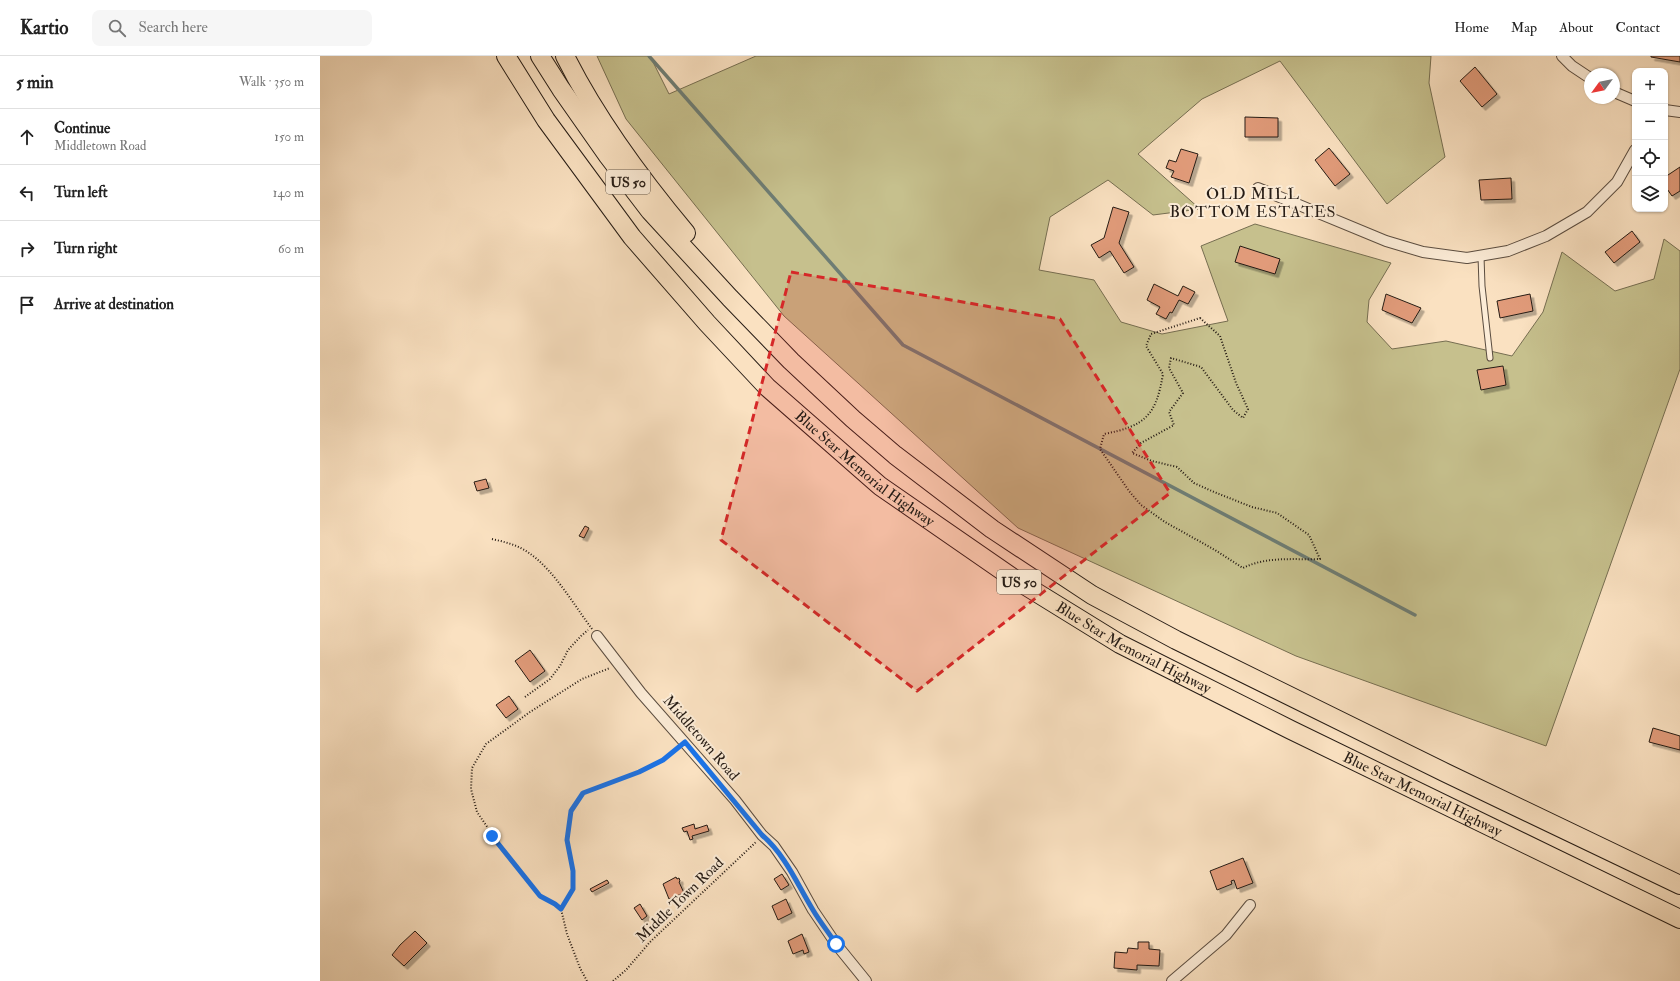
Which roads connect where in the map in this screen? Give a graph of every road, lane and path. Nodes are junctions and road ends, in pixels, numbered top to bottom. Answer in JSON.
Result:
{"nodes":[{"id":1,"x":506,"y":56,"type":"edge"},
{"id":2,"x":540,"y":56,"type":"edge"},
{"id":3,"x":565,"y":56,"type":"edge"},
{"id":4,"x":1562,"y":56,"type":"edge"},
{"id":5,"x":1584,"y":74,"type":"edge"},
{"id":6,"x":1620,"y":95,"type":"edge"},
{"id":7,"x":1632,"y":101,"type":"edge"},
{"id":8,"x":1668,"y":110,"type":"edge"},
{"id":9,"x":1680,"y":112,"type":"edge"},
{"id":10,"x":1632,"y":155,"type":"edge"},
{"id":11,"x":1258,"y":188,"type":"dead end"},
{"id":12,"x":1481,"y":256,"type":"junction"},
{"id":13,"x":730,"y":298,"type":"junction"},
{"id":14,"x":1151,"y":334,"type":"joint"},
{"id":15,"x":1490,"y":358,"type":"dead end"},
{"id":16,"x":492,"y":539,"type":"dead end"},
{"id":17,"x":591,"y":628,"type":"junction"},
{"id":18,"x":597,"y":636,"type":"joint"},
{"id":19,"x":626,"y":673,"type":"junction"},
{"id":20,"x":525,"y":697,"type":"dead end"},
{"id":21,"x":685,"y":742,"type":"junction"},
{"id":22,"x":762,"y":835,"type":"junction"},
{"id":23,"x":1680,"y":885,"type":"edge"},
{"id":24,"x":1250,"y":905,"type":"dead end"},
{"id":25,"x":561,"y":909,"type":"junction"},
{"id":26,"x":1680,"y":919,"type":"edge"},
{"id":27,"x":587,"y":981,"type":"edge"},
{"id":28,"x":613,"y":981,"type":"edge"},
{"id":29,"x":866,"y":981,"type":"edge"},
{"id":30,"x":1172,"y":981,"type":"edge"}],
"edges":[{"from":1,"to":26,"type":"highway","name":"Blue Star Memorial Highway","number":"US 50"},
{"from":2,"to":13,"type":"highway","name":"Blue Star Memorial Highway","number":"US 50"},
{"from":3,"to":13,"type":"highway"},
{"from":4,"to":5,"type":"street"},
{"from":6,"to":7,"type":"street"},
{"from":8,"to":9,"type":"street"},
{"from":10,"to":12,"type":"street"},
{"from":11,"to":12,"type":"street"},
{"from":12,"to":15,"type":"lane"},
{"from":13,"to":23,"type":"highway","name":"Blue Star Memorial Highway","number":"US 50"},
{"from":14,"to":14,"type":"path"},
{"from":16,"to":17,"type":"path"},
{"from":17,"to":18,"type":"path"},
{"from":17,"to":20,"type":"path"},
{"from":18,"to":19,"type":"street","name":"Middletown Road"},
{"from":19,"to":21,"type":"street","name":"Middletown Road"},
{"from":19,"to":25,"type":"path"},
{"from":21,"to":22,"type":"street","name":"Middletown Road"},
{"from":21,"to":25,"type":"path"},
{"from":22,"to":28,"type":"path","name":"Middle Town Road"},
{"from":22,"to":29,"type":"street","name":"Middletown Road"},
{"from":24,"to":30,"type":"street"},
{"from":25,"to":27,"type":"path"}]}
